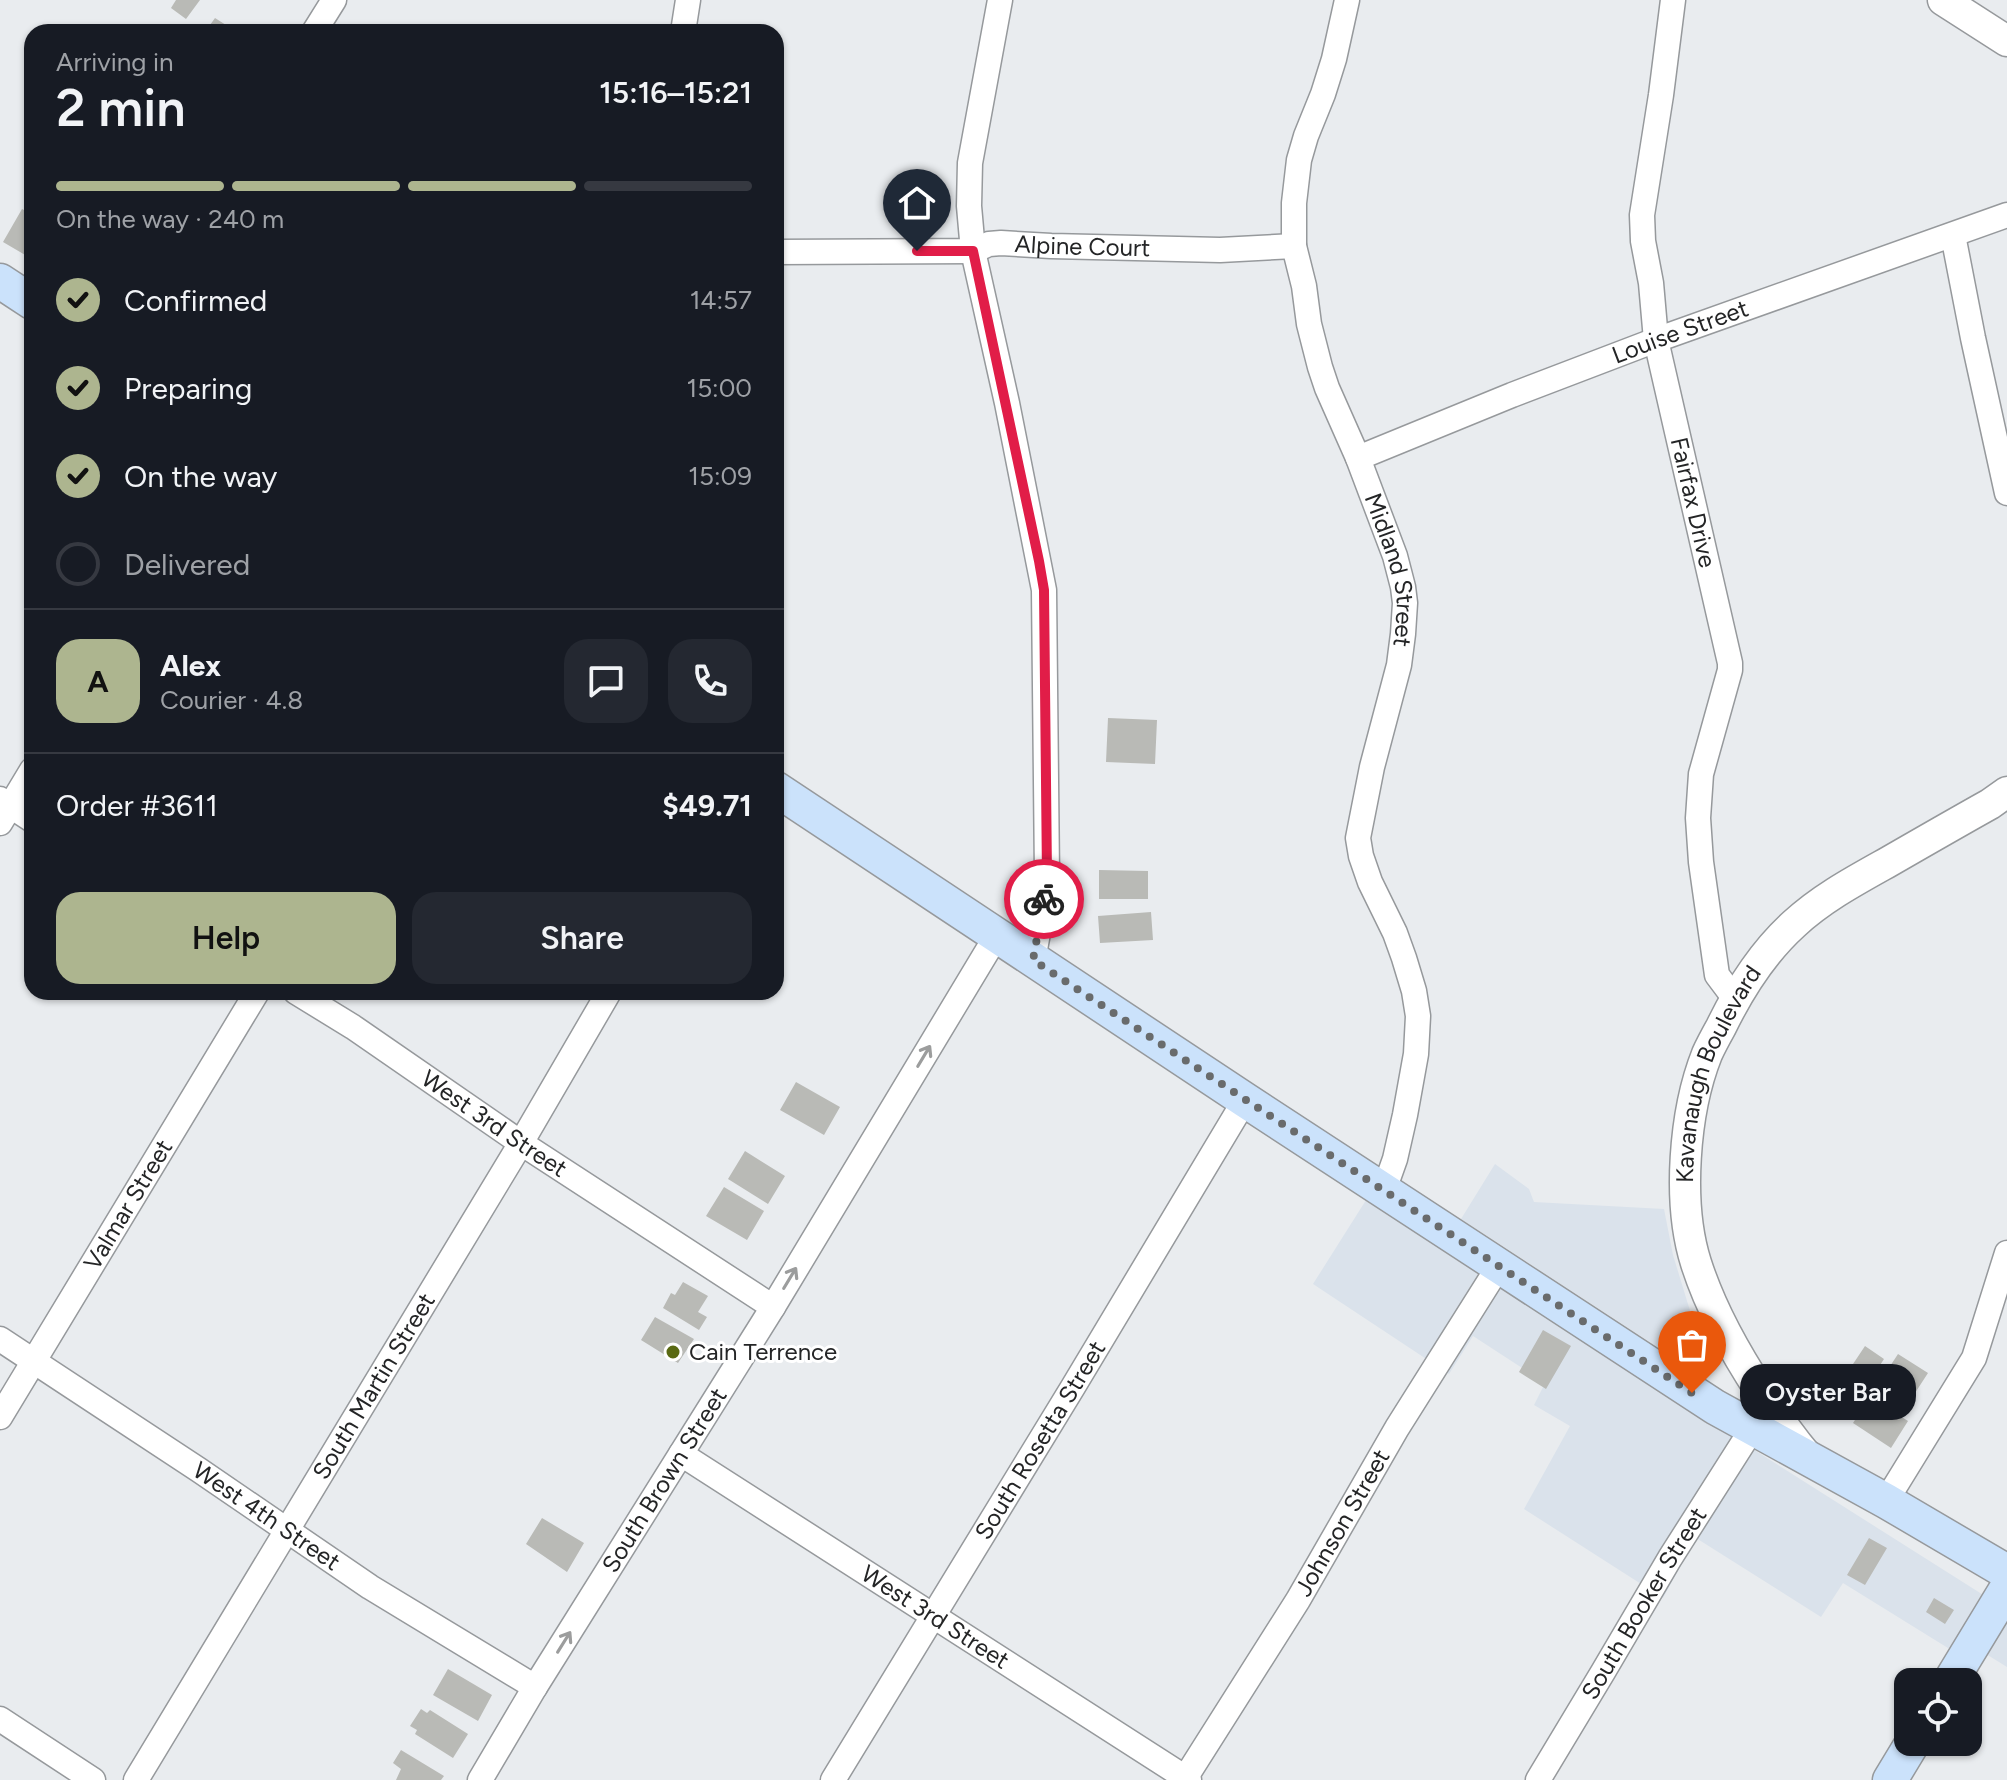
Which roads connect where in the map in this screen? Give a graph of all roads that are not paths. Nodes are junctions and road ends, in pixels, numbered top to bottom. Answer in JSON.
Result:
{"nodes":[{"id":1,"x":334,"y":0,"type":"edge"},
{"id":2,"x":688,"y":0,"type":"edge"},
{"id":3,"x":1000,"y":0,"type":"edge"},
{"id":4,"x":1347,"y":0,"type":"edge"},
{"id":5,"x":1673,"y":0,"type":"edge"},
{"id":6,"x":1943,"y":0,"type":"edge"},
{"id":7,"x":319,"y":24,"type":"edge"},
{"id":8,"x":684,"y":24,"type":"edge"},
{"id":9,"x":2007,"y":41,"type":"edge"},
{"id":10,"x":2007,"y":215,"type":"edge"},
{"id":11,"x":1953,"y":235,"type":"junction"},
{"id":12,"x":1294,"y":246,"type":"junction"},
{"id":13,"x":973,"y":251,"type":"junction"},
{"id":14,"x":784,"y":252,"type":"edge"},
{"id":15,"x":0,"y":281,"type":"edge"},
{"id":16,"x":24,"y":297,"type":"edge"},
{"id":17,"x":1656,"y":340,"type":"junction"},
{"id":18,"x":1358,"y":458,"type":"junction"},
{"id":19,"x":2007,"y":493,"type":"edge"},
{"id":20,"x":24,"y":781,"type":"edge"},
{"id":21,"x":2007,"y":792,"type":"edge"},
{"id":22,"x":784,"y":794,"type":"edge"},
{"id":23,"x":3,"y":809,"type":"edge"},
{"id":24,"x":24,"y":817,"type":"edge"},
{"id":25,"x":997,"y":935,"type":"junction"},
{"id":26,"x":1033,"y":960,"type":"junction"},
{"id":27,"x":1735,"y":999,"type":"junction"},
{"id":28,"x":252,"y":1000,"type":"edge"},
{"id":29,"x":309,"y":1000,"type":"edge"},
{"id":30,"x":604,"y":1000,"type":"edge"},
{"id":31,"x":1245,"y":1100,"type":"junction"},
{"id":32,"x":521,"y":1143,"type":"junction"},
{"id":33,"x":1384,"y":1190,"type":"junction"},
{"id":34,"x":2007,"y":1253,"type":"edge"},
{"id":35,"x":1499,"y":1266,"type":"junction"},
{"id":36,"x":773,"y":1307,"type":"junction"},
{"id":37,"x":0,"y":1339,"type":"edge"},
{"id":38,"x":34,"y":1360,"type":"junction"},
{"id":39,"x":0,"y":1417,"type":"edge"},
{"id":40,"x":1752,"y":1429,"type":"junction"},
{"id":41,"x":681,"y":1454,"type":"junction"},
{"id":42,"x":1811,"y":1460,"type":"junction"},
{"id":43,"x":1886,"y":1501,"type":"junction"},
{"id":44,"x":286,"y":1531,"type":"junction"},
{"id":45,"x":2007,"y":1572,"type":"edge"},
{"id":46,"x":2007,"y":1588,"type":"edge"},
{"id":47,"x":932,"y":1617,"type":"junction"},
{"id":48,"x":1958,"y":1668,"type":"edge"},
{"id":49,"x":535,"y":1687,"type":"junction"},
{"id":50,"x":0,"y":1719,"type":"edge"},
{"id":51,"x":1905,"y":1756,"type":"edge"},
{"id":52,"x":1186,"y":1779,"type":"edge"},
{"id":53,"x":93,"y":1780,"type":"edge"},
{"id":54,"x":136,"y":1780,"type":"edge"},
{"id":55,"x":480,"y":1780,"type":"edge"},
{"id":56,"x":833,"y":1780,"type":"edge"},
{"id":57,"x":1538,"y":1780,"type":"edge"},
{"id":58,"x":1890,"y":1780,"type":"edge"}],
"edges":[{"from":1,"to":7,"type":"street"},
{"from":2,"to":8,"type":"street"},
{"from":3,"to":13,"type":"street"},
{"from":4,"to":12,"type":"street","name":"Midland Street"},
{"from":5,"to":17,"type":"street","name":"Fairfax Drive"},
{"from":6,"to":9,"type":"street"},
{"from":10,"to":11,"type":"street","name":"Louise Street"},
{"from":11,"to":17,"type":"street","name":"Louise Street"},
{"from":11,"to":19,"type":"street"},
{"from":12,"to":13,"type":"street","name":"Alpine Court"},
{"from":12,"to":18,"type":"street","name":"Midland Street"},
{"from":13,"to":14,"type":"street","name":"Alpine Court"},
{"from":13,"to":26,"type":"street"},
{"from":15,"to":16,"type":"main road"},
{"from":17,"to":18,"type":"street","name":"Louise Street"},
{"from":17,"to":27,"type":"street","name":"Fairfax Drive"},
{"from":18,"to":33,"type":"street","name":"Midland Street"},
{"from":20,"to":23,"type":"street"},
{"from":21,"to":27,"type":"street","name":"Kavanaugh Boulevard"},
{"from":22,"to":25,"type":"main road"},
{"from":23,"to":24,"type":"street"},
{"from":25,"to":26,"type":"main road"},
{"from":36,"to":25,"type":"street","name":"South Brown Street","one_way":true},
{"from":26,"to":31,"type":"main road"},
{"from":27,"to":42,"type":"street","name":"Kavanaugh Boulevard"},
{"from":28,"to":38,"type":"street","name":"Valmar Street"},
{"from":29,"to":32,"type":"street","name":"West 3rd Street"},
{"from":30,"to":32,"type":"street","name":"South Martin Street"},
{"from":31,"to":33,"type":"main road"},
{"from":31,"to":47,"type":"street","name":"South Rosetta Street"},
{"from":32,"to":36,"type":"street","name":"West 3rd Street"},
{"from":32,"to":44,"type":"street","name":"South Martin Street"},
{"from":33,"to":35,"type":"main road"},
{"from":34,"to":43,"type":"street"},
{"from":35,"to":40,"type":"main road"},
{"from":35,"to":52,"type":"street","name":"Johnson Street"},
{"from":36,"to":41,"type":"street","name":"South Brown Street"},
{"from":37,"to":38,"type":"street","name":"West 4th Street"},
{"from":38,"to":39,"type":"street","name":"Valmar Street"},
{"from":38,"to":44,"type":"street","name":"West 4th Street"},
{"from":40,"to":42,"type":"main road"},
{"from":40,"to":57,"type":"street","name":"South Booker Street"},
{"from":41,"to":47,"type":"street","name":"West 3rd Street"},
{"from":49,"to":41,"type":"street","name":"South Brown Street","one_way":true},
{"from":42,"to":43,"type":"main road"},
{"from":43,"to":45,"type":"main road"},
{"from":44,"to":49,"type":"street","name":"West 4th Street"},
{"from":44,"to":54,"type":"street","name":"South Martin Street"},
{"from":46,"to":48,"type":"main road"},
{"from":47,"to":52,"type":"street","name":"West 3rd Street"},
{"from":47,"to":56,"type":"street","name":"South Rosetta Street"},
{"from":49,"to":55,"type":"street","name":"South Brown Street"},
{"from":50,"to":53,"type":"street"},
{"from":51,"to":58,"type":"main road"}]}
